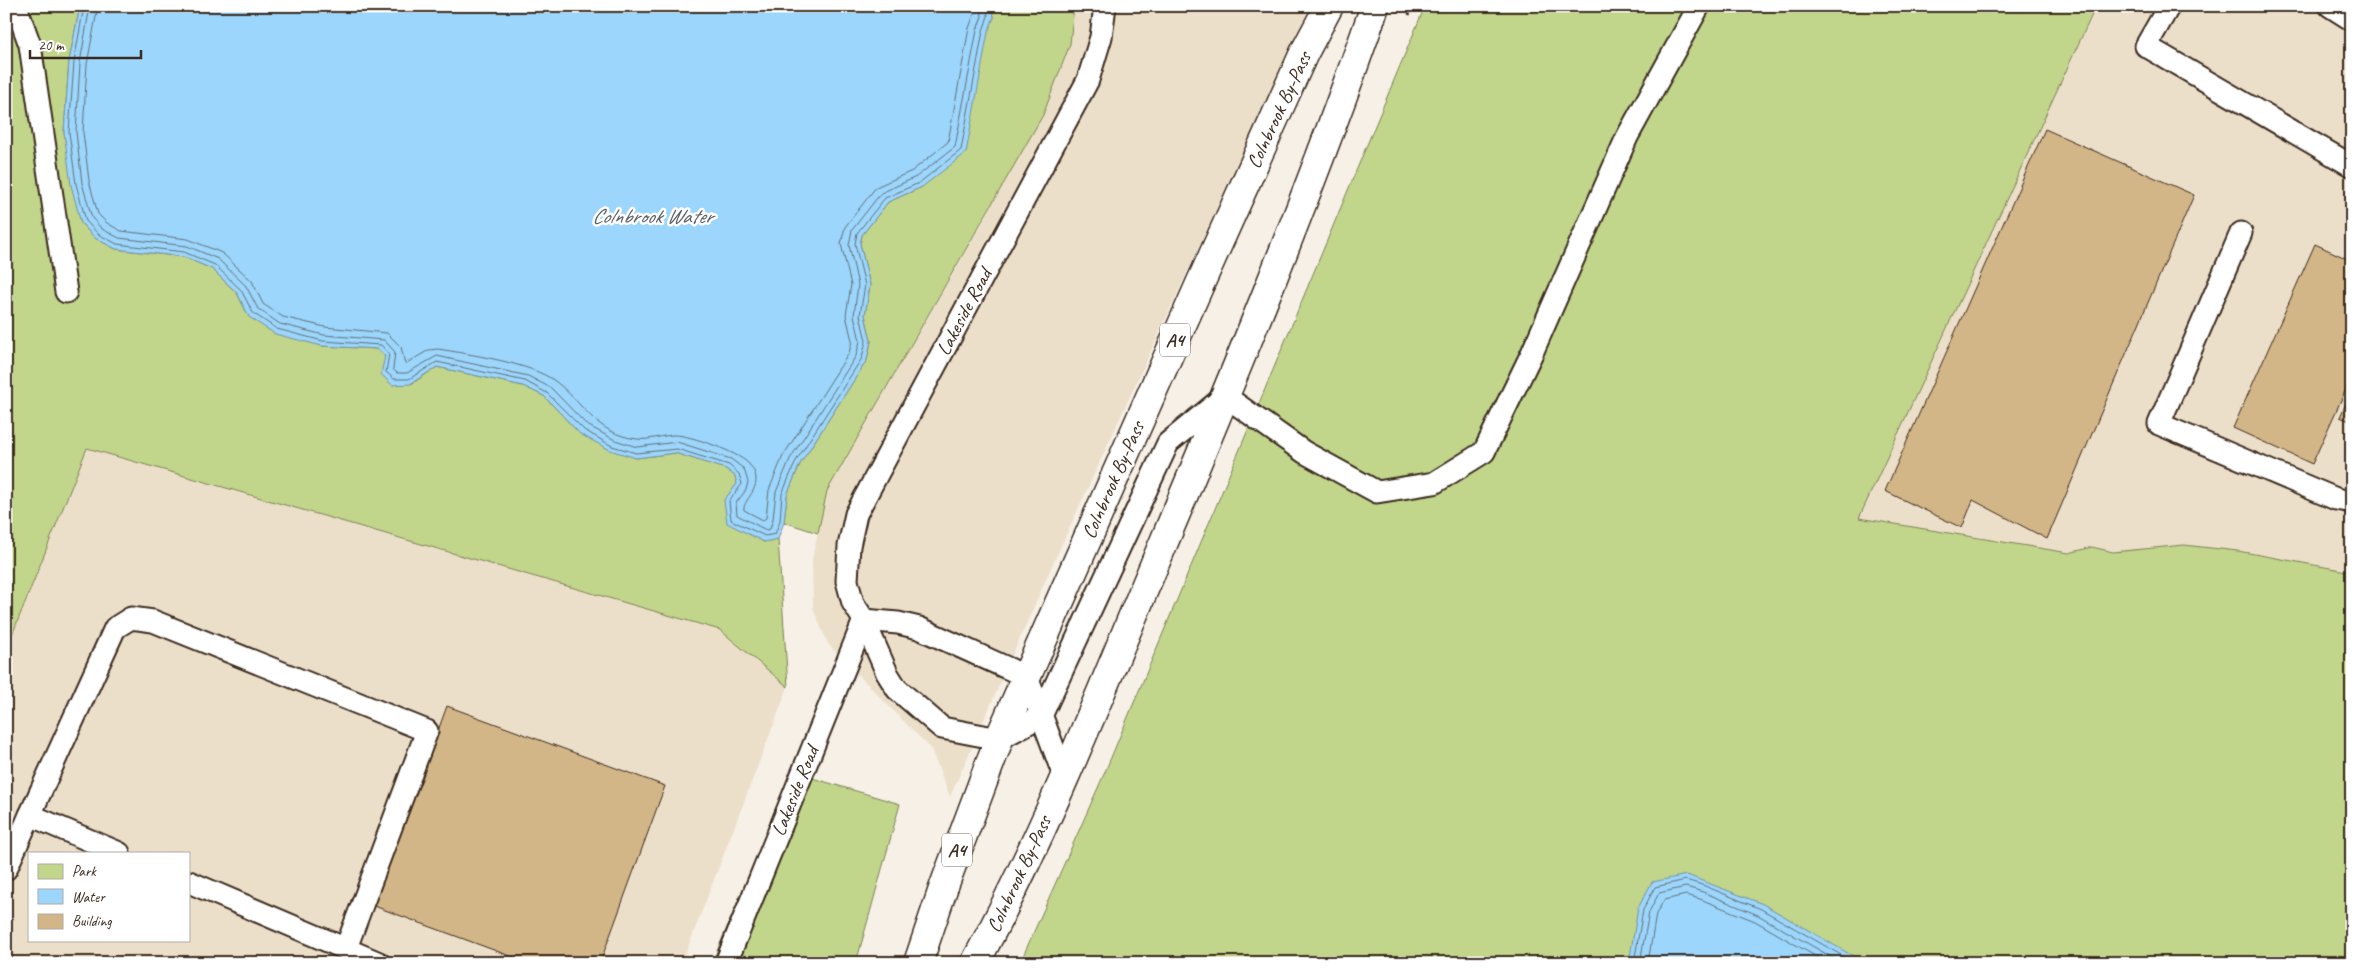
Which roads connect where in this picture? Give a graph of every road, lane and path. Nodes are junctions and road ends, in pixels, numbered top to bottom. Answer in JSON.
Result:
{"nodes":[{"id":1,"x":16,"y":6,"type":"edge"},
{"id":2,"x":1105,"y":6,"type":"edge"},
{"id":3,"x":1329,"y":6,"type":"edge"},
{"id":4,"x":1375,"y":6,"type":"edge"},
{"id":5,"x":1699,"y":6,"type":"edge"},
{"id":6,"x":2169,"y":6,"type":"edge"},
{"id":7,"x":2330,"y":6,"type":"edge"},
{"id":8,"x":2352,"y":20,"type":"edge"},
{"id":9,"x":2352,"y":166,"type":"edge"},
{"id":10,"x":2241,"y":233,"type":"dead end"},
{"id":11,"x":66,"y":292,"type":"dead end"},
{"id":12,"x":1225,"y":396,"type":"junction"},
{"id":13,"x":2352,"y":502,"type":"edge"},
{"id":14,"x":864,"y":620,"type":"junction"},
{"id":15,"x":1027,"y":677,"type":"junction"},
{"id":16,"x":1041,"y":716,"type":"junction"},
{"id":17,"x":999,"y":739,"type":"junction"},
{"id":18,"x":1064,"y":776,"type":"junction"},
{"id":19,"x":30,"y":815,"type":"junction"},
{"id":20,"x":117,"y":852,"type":"edge"},
{"id":21,"x":6,"y":869,"type":"edge"},
{"id":22,"x":190,"y":882,"type":"edge"},
{"id":23,"x":346,"y":948,"type":"junction"},
{"id":24,"x":378,"y":963,"type":"edge"},
{"id":25,"x":726,"y":963,"type":"edge"},
{"id":26,"x":918,"y":963,"type":"edge"},
{"id":27,"x":976,"y":963,"type":"edge"}],
"edges":[{"from":1,"to":11,"type":"lane"},
{"from":2,"to":14,"type":"lane","name":"Lakeside Road"},
{"from":3,"to":15,"type":"highway","name":"Colnbrook By-Pass","number":"A4"},
{"from":4,"to":12,"type":"highway","name":"Colnbrook By-Pass"},
{"from":5,"to":12,"type":"lane"},
{"from":6,"to":9,"type":"lane"},
{"from":7,"to":8,"type":"lane"},
{"from":10,"to":13,"type":"lane"},
{"from":12,"to":16,"type":"lane"},
{"from":12,"to":18,"type":"highway","name":"Colnbrook By-Pass"},
{"from":14,"to":15,"type":"lane"},
{"from":14,"to":17,"type":"lane","name":"Lakeside Road"},
{"from":14,"to":25,"type":"lane","name":"Lakeside Road"},
{"from":15,"to":16,"type":"lane"},
{"from":15,"to":17,"type":"highway","name":"Colnbrook By-Pass","number":"A4"},
{"from":16,"to":17,"type":"lane"},
{"from":16,"to":18,"type":"lane"},
{"from":17,"to":26,"type":"highway","name":"Colnbrook By-Pass","number":"A4"},
{"from":18,"to":27,"type":"highway","name":"Colnbrook By-Pass"},
{"from":19,"to":20,"type":"lane"},
{"from":19,"to":21,"type":"lane"},
{"from":19,"to":23,"type":"lane"},
{"from":22,"to":23,"type":"lane"},
{"from":23,"to":24,"type":"lane"}]}
